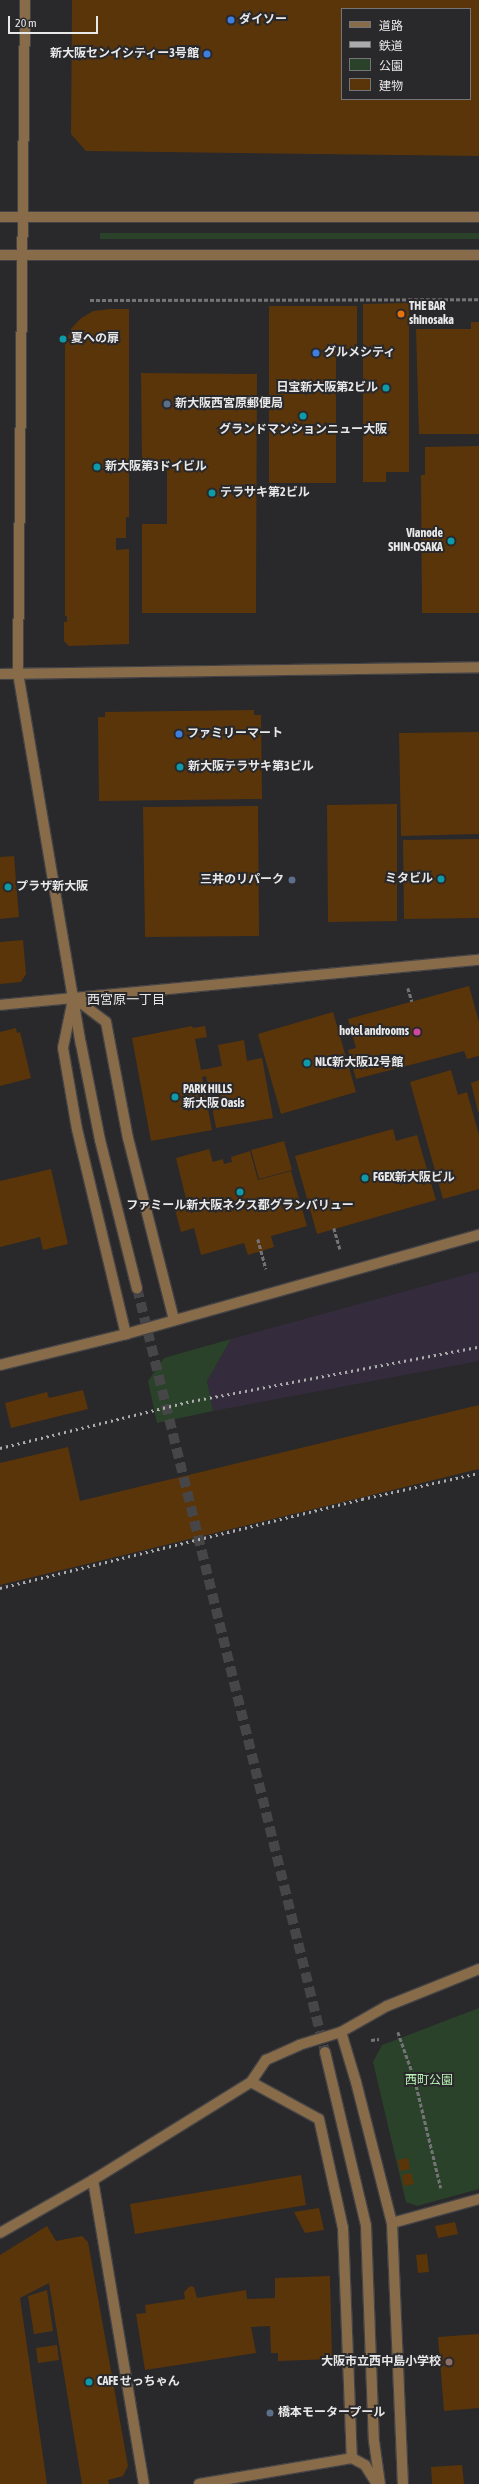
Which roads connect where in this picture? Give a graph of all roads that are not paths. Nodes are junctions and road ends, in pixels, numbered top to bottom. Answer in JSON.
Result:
{"nodes":[{"id":1,"x":25,"y":0,"type":"edge"},
{"id":2,"x":0,"y":217,"type":"edge"},
{"id":3,"x":22,"y":217,"type":"junction"},
{"id":4,"x":479,"y":217,"type":"edge"},
{"id":5,"x":0,"y":255,"type":"edge"},
{"id":6,"x":22,"y":255,"type":"junction"},
{"id":7,"x":479,"y":255,"type":"edge"},
{"id":8,"x":479,"y":667,"type":"edge"},
{"id":9,"x":18,"y":673,"type":"junction"},
{"id":10,"x":0,"y":674,"type":"edge"},
{"id":11,"x":479,"y":960,"type":"edge"},
{"id":12,"x":73,"y":996,"type":"junction"},
{"id":13,"x":0,"y":1005,"type":"edge"},
{"id":14,"x":479,"y":1235,"type":"edge"},
{"id":15,"x":137,"y":1288,"type":"tunnel mouth"},
{"id":16,"x":174,"y":1320,"type":"junction"},
{"id":17,"x":126,"y":1334,"type":"junction"},
{"id":18,"x":0,"y":1365,"type":"edge"},
{"id":19,"x":479,"y":1969,"type":"edge"},
{"id":20,"x":341,"y":2032,"type":"junction"},
{"id":21,"x":325,"y":2052,"type":"tunnel mouth"},
{"id":22,"x":251,"y":2082,"type":"junction"},
{"id":23,"x":93,"y":2180,"type":"junction"},
{"id":24,"x":479,"y":2199,"type":"edge"},
{"id":25,"x":392,"y":2223,"type":"junction"},
{"id":26,"x":0,"y":2232,"type":"edge"},
{"id":27,"x":352,"y":2458,"type":"junction"},
{"id":28,"x":144,"y":2484,"type":"edge"},
{"id":29,"x":199,"y":2484,"type":"edge"},
{"id":30,"x":377,"y":2484,"type":"edge"},
{"id":31,"x":380,"y":2484,"type":"edge"},
{"id":32,"x":402,"y":2484,"type":"edge"}],
"edges":[{"from":1,"to":3,"type":"street"},
{"from":2,"to":3,"type":"street"},
{"from":3,"to":4,"type":"street"},
{"from":3,"to":6,"type":"street"},
{"from":5,"to":6,"type":"street"},
{"from":6,"to":7,"type":"street"},
{"from":6,"to":9,"type":"street"},
{"from":8,"to":9,"type":"street"},
{"from":9,"to":10,"type":"street"},
{"from":9,"to":12,"type":"street"},
{"from":11,"to":12,"type":"street"},
{"from":12,"to":13,"type":"street"},
{"from":12,"to":15,"type":"street"},
{"from":12,"to":16,"type":"street"},
{"from":12,"to":17,"type":"street"},
{"from":14,"to":16,"type":"street"},
{"from":16,"to":17,"type":"street"},
{"from":17,"to":18,"type":"street"},
{"from":19,"to":20,"type":"street"},
{"from":20,"to":22,"type":"street"},
{"from":20,"to":25,"type":"street"},
{"from":21,"to":31,"type":"street"},
{"from":22,"to":23,"type":"street"},
{"from":22,"to":27,"type":"street"},
{"from":23,"to":26,"type":"street"},
{"from":23,"to":28,"type":"street"},
{"from":24,"to":25,"type":"street"},
{"from":25,"to":32,"type":"street"},
{"from":27,"to":29,"type":"street"},
{"from":27,"to":30,"type":"street"}]}
